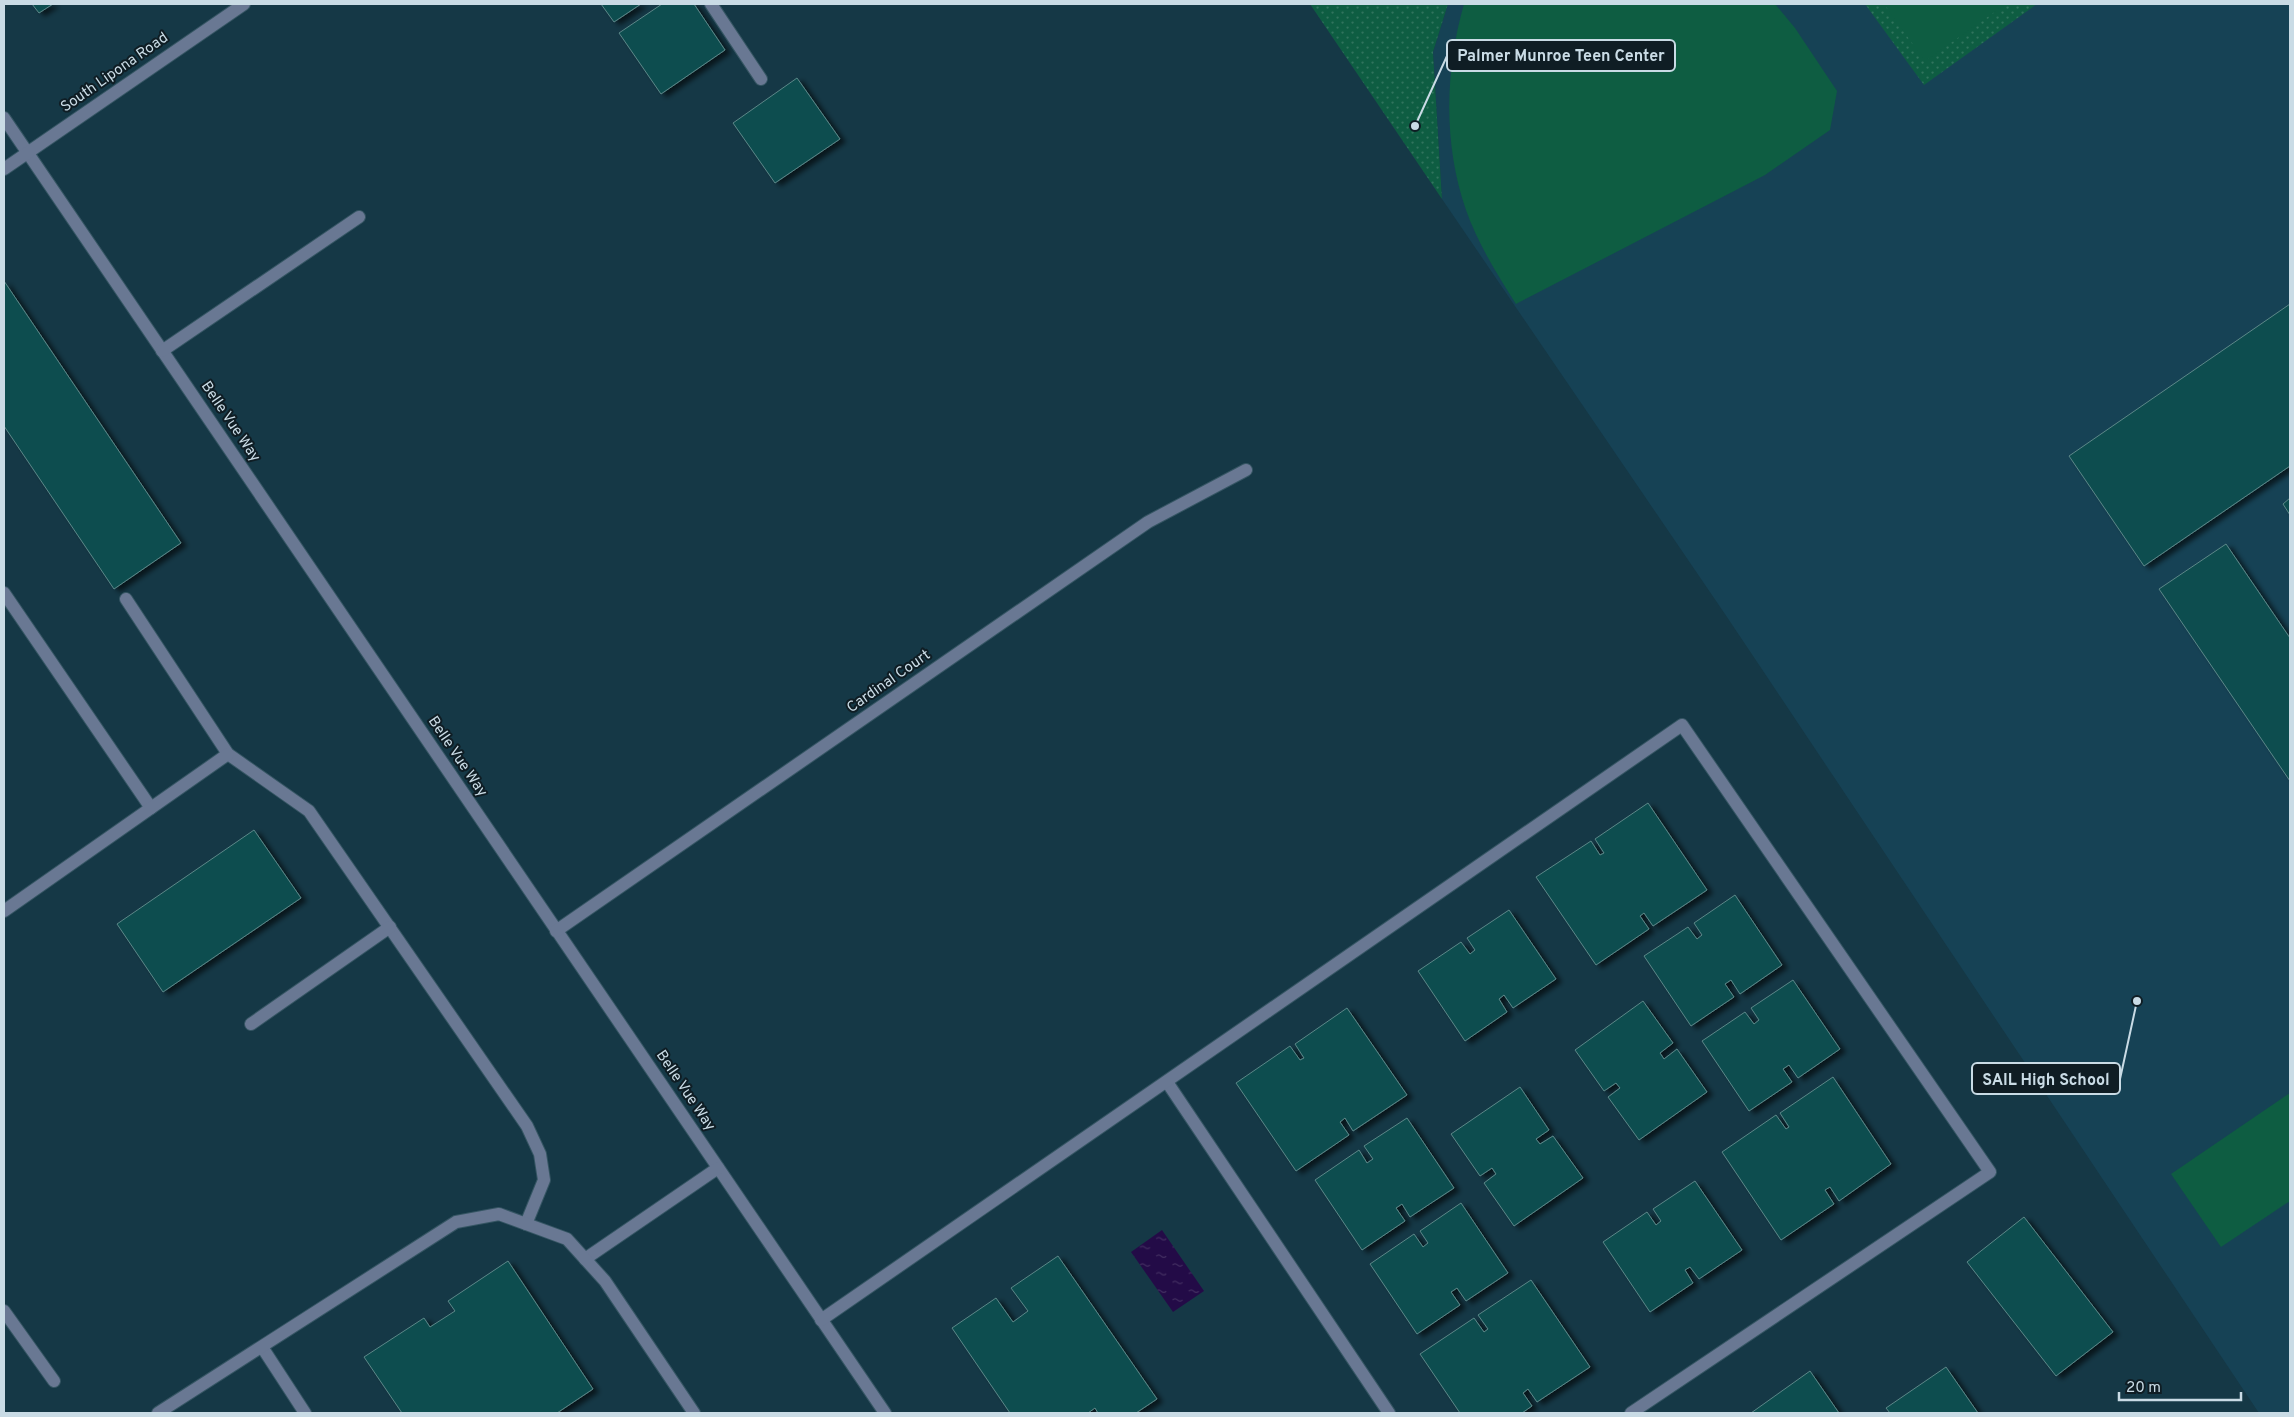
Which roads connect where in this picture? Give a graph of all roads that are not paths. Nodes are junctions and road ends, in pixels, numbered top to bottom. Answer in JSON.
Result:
{"nodes":[{"id":1,"x":244,"y":4,"type":"edge"},
{"id":2,"x":711,"y":4,"type":"edge"},
{"id":3,"x":761,"y":79,"type":"dead end"},
{"id":4,"x":4,"y":118,"type":"edge"},
{"id":5,"x":27,"y":153,"type":"junction"},
{"id":6,"x":4,"y":168,"type":"edge"},
{"id":7,"x":359,"y":217,"type":"dead end"},
{"id":8,"x":162,"y":351,"type":"junction"},
{"id":9,"x":1246,"y":470,"type":"dead end"},
{"id":10,"x":4,"y":593,"type":"edge"},
{"id":11,"x":126,"y":599,"type":"dead end"},
{"id":12,"x":228,"y":754,"type":"junction"},
{"id":13,"x":151,"y":808,"type":"junction"},
{"id":14,"x":4,"y":911,"type":"edge"},
{"id":15,"x":390,"y":927,"type":"junction"},
{"id":16,"x":556,"y":931,"type":"junction"},
{"id":17,"x":251,"y":1024,"type":"dead end"},
{"id":18,"x":1166,"y":1082,"type":"junction"},
{"id":19,"x":718,"y":1168,"type":"junction"},
{"id":20,"x":526,"y":1224,"type":"junction"},
{"id":21,"x":585,"y":1259,"type":"junction"},
{"id":22,"x":4,"y":1311,"type":"edge"},
{"id":23,"x":821,"y":1320,"type":"junction"},
{"id":24,"x":262,"y":1347,"type":"junction"},
{"id":25,"x":54,"y":1381,"type":"dead end"},
{"id":26,"x":158,"y":1413,"type":"edge"},
{"id":27,"x":305,"y":1413,"type":"edge"},
{"id":28,"x":694,"y":1413,"type":"edge"},
{"id":29,"x":885,"y":1413,"type":"edge"},
{"id":30,"x":1389,"y":1413,"type":"edge"},
{"id":31,"x":1631,"y":1413,"type":"edge"}],
"edges":[{"from":1,"to":5,"type":"street","name":"South Lipona Road"},
{"from":2,"to":3,"type":"street"},
{"from":4,"to":5,"type":"street","name":"Belle Vue Way"},
{"from":5,"to":6,"type":"street","name":"South Lipona Road"},
{"from":5,"to":8,"type":"street","name":"Belle Vue Way"},
{"from":7,"to":8,"type":"street"},
{"from":8,"to":16,"type":"street","name":"Belle Vue Way"},
{"from":9,"to":16,"type":"street","name":"Cardinal Court"},
{"from":10,"to":13,"type":"street"},
{"from":11,"to":12,"type":"street"},
{"from":12,"to":13,"type":"street"},
{"from":12,"to":15,"type":"street"},
{"from":13,"to":14,"type":"street"},
{"from":15,"to":17,"type":"street"},
{"from":15,"to":20,"type":"street"},
{"from":16,"to":19,"type":"street","name":"Belle Vue Way"},
{"from":18,"to":23,"type":"street"},
{"from":18,"to":30,"type":"street"},
{"from":18,"to":31,"type":"street"},
{"from":19,"to":21,"type":"street"},
{"from":19,"to":23,"type":"street","name":"Belle Vue Way"},
{"from":20,"to":21,"type":"street"},
{"from":20,"to":24,"type":"street"},
{"from":21,"to":28,"type":"street"},
{"from":22,"to":25,"type":"street"},
{"from":23,"to":29,"type":"street","name":"Belle Vue Way"},
{"from":24,"to":26,"type":"street"},
{"from":24,"to":27,"type":"street"}]}
